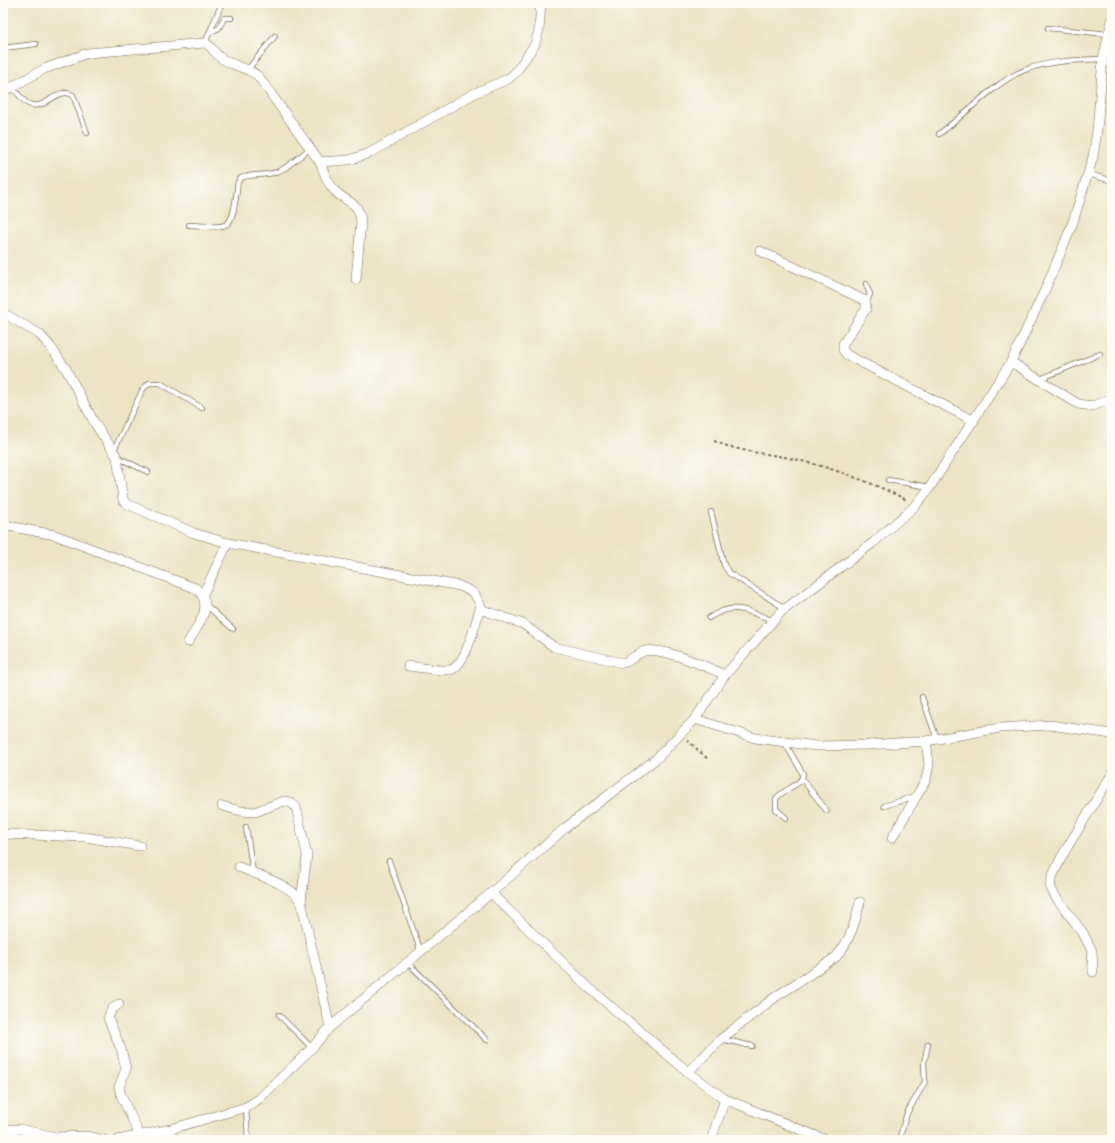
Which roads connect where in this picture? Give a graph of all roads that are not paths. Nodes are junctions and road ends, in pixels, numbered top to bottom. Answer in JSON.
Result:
{"nodes":[{"id":1,"x":222,"y":3,"type":"edge"},
{"id":2,"x":541,"y":3,"type":"edge"},
{"id":3,"x":231,"y":18,"type":"dead end"},
{"id":4,"x":1112,"y":20,"type":"edge"},
{"id":5,"x":1048,"y":28,"type":"dead end"},
{"id":6,"x":209,"y":33,"type":"junction"},
{"id":7,"x":275,"y":36,"type":"dead end"},
{"id":8,"x":1109,"y":39,"type":"edge"},
{"id":9,"x":205,"y":43,"type":"junction"},
{"id":10,"x":36,"y":44,"type":"dead end"},
{"id":11,"x":3,"y":48,"type":"edge"},
{"id":12,"x":1103,"y":59,"type":"junction"},
{"id":13,"x":248,"y":70,"type":"junction"},
{"id":14,"x":12,"y":87,"type":"junction"},
{"id":15,"x":3,"y":92,"type":"edge"},
{"id":16,"x":87,"y":133,"type":"dead end"},
{"id":17,"x":939,"y":134,"type":"dead end"},
{"id":18,"x":309,"y":150,"type":"junction"},
{"id":19,"x":320,"y":162,"type":"junction"},
{"id":20,"x":1089,"y":174,"type":"junction"},
{"id":21,"x":1112,"y":181,"type":"edge"},
{"id":22,"x":189,"y":225,"type":"dead end"},
{"id":23,"x":760,"y":251,"type":"dead end"},
{"id":24,"x":356,"y":279,"type":"dead end"},
{"id":25,"x":866,"y":284,"type":"dead end"},
{"id":26,"x":867,"y":302,"type":"junction"},
{"id":27,"x":3,"y":313,"type":"edge"},
{"id":28,"x":1100,"y":354,"type":"dead end"},
{"id":29,"x":1011,"y":362,"type":"junction"},
{"id":30,"x":1040,"y":379,"type":"junction"},
{"id":31,"x":1112,"y":398,"type":"edge"},
{"id":32,"x":202,"y":408,"type":"dead end"},
{"id":33,"x":974,"y":421,"type":"junction"},
{"id":34,"x":115,"y":454,"type":"junction"},
{"id":35,"x":148,"y":472,"type":"dead end"},
{"id":36,"x":888,"y":480,"type":"dead end"},
{"id":37,"x":930,"y":487,"type":"junction"},
{"id":38,"x":711,"y":512,"type":"dead end"},
{"id":39,"x":3,"y":525,"type":"edge"},
{"id":40,"x":228,"y":543,"type":"junction"},
{"id":41,"x":202,"y":594,"type":"junction"},
{"id":42,"x":206,"y":605,"type":"junction"},
{"id":43,"x":480,"y":608,"type":"junction"},
{"id":44,"x":786,"y":609,"type":"junction"},
{"id":45,"x":709,"y":618,"type":"dead end"},
{"id":46,"x":774,"y":621,"type":"junction"},
{"id":47,"x":233,"y":629,"type":"dead end"},
{"id":48,"x":188,"y":642,"type":"dead end"},
{"id":49,"x":408,"y":666,"type":"dead end"},
{"id":50,"x":724,"y":675,"type":"junction"},
{"id":51,"x":922,"y":697,"type":"dead end"},
{"id":52,"x":695,"y":719,"type":"junction"},
{"id":53,"x":1112,"y":734,"type":"edge"},
{"id":54,"x":937,"y":739,"type":"junction"},
{"id":55,"x":926,"y":741,"type":"junction"},
{"id":56,"x":785,"y":743,"type":"junction"},
{"id":57,"x":1112,"y":774,"type":"edge"},
{"id":58,"x":802,"y":779,"type":"junction"},
{"id":59,"x":918,"y":796,"type":"junction"},
{"id":60,"x":222,"y":806,"type":"dead end"},
{"id":61,"x":884,"y":806,"type":"dead end"},
{"id":62,"x":827,"y":811,"type":"dead end"},
{"id":63,"x":786,"y":818,"type":"dead end"},
{"id":64,"x":246,"y":827,"type":"dead end"},
{"id":65,"x":3,"y":834,"type":"edge"},
{"id":66,"x":892,"y":838,"type":"dead end"},
{"id":67,"x":140,"y":846,"type":"dead end"},
{"id":68,"x":389,"y":861,"type":"dead end"},
{"id":69,"x":239,"y":867,"type":"dead end"},
{"id":70,"x":253,"y":873,"type":"junction"},
{"id":71,"x":491,"y":893,"type":"junction"},
{"id":72,"x":301,"y":901,"type":"junction"},
{"id":73,"x":860,"y":902,"type":"dead end"},
{"id":74,"x":421,"y":952,"type":"junction"},
{"id":75,"x":408,"y":962,"type":"junction"},
{"id":76,"x":1093,"y":972,"type":"dead end"},
{"id":77,"x":119,"y":1004,"type":"dead end"},
{"id":78,"x":279,"y":1015,"type":"dead end"},
{"id":79,"x":330,"y":1027,"type":"junction"},
{"id":80,"x":487,"y":1040,"type":"dead end"},
{"id":81,"x":721,"y":1040,"type":"junction"},
{"id":82,"x":928,"y":1044,"type":"dead end"},
{"id":83,"x":752,"y":1046,"type":"dead end"},
{"id":84,"x":312,"y":1048,"type":"junction"},
{"id":85,"x":688,"y":1072,"type":"junction"},
{"id":86,"x":725,"y":1099,"type":"junction"},
{"id":87,"x":246,"y":1107,"type":"junction"},
{"id":88,"x":3,"y":1130,"type":"edge"},
{"id":89,"x":140,"y":1136,"type":"junction"},
{"id":90,"x":104,"y":1140,"type":"edge"},
{"id":91,"x":118,"y":1140,"type":"edge"},
{"id":92,"x":248,"y":1140,"type":"edge"},
{"id":93,"x":711,"y":1140,"type":"edge"},
{"id":94,"x":826,"y":1140,"type":"edge"},
{"id":95,"x":900,"y":1140,"type":"edge"}],
"edges":[{"from":1,"to":6,"type":"lane"},
{"from":2,"to":19,"type":"street"},
{"from":3,"to":6,"type":"lane"},
{"from":4,"to":8,"type":"street"},
{"from":5,"to":8,"type":"lane"},
{"from":6,"to":9,"type":"lane"},
{"from":7,"to":13,"type":"lane"},
{"from":8,"to":12,"type":"street"},
{"from":9,"to":13,"type":"street"},
{"from":9,"to":14,"type":"street"},
{"from":10,"to":11,"type":"lane"},
{"from":12,"to":17,"type":"lane"},
{"from":12,"to":20,"type":"street"},
{"from":13,"to":18,"type":"street"},
{"from":14,"to":15,"type":"street"},
{"from":14,"to":16,"type":"lane"},
{"from":18,"to":19,"type":"street"},
{"from":18,"to":22,"type":"lane"},
{"from":19,"to":24,"type":"street"},
{"from":20,"to":21,"type":"lane"},
{"from":20,"to":29,"type":"street"},
{"from":23,"to":26,"type":"street"},
{"from":25,"to":26,"type":"lane"},
{"from":26,"to":33,"type":"street"},
{"from":27,"to":34,"type":"street"},
{"from":28,"to":30,"type":"lane"},
{"from":29,"to":30,"type":"street"},
{"from":29,"to":33,"type":"street"},
{"from":30,"to":31,"type":"street"},
{"from":32,"to":34,"type":"lane"},
{"from":33,"to":37,"type":"street"},
{"from":34,"to":35,"type":"lane"},
{"from":34,"to":40,"type":"street"},
{"from":36,"to":37,"type":"lane"},
{"from":37,"to":44,"type":"street"},
{"from":38,"to":44,"type":"lane"},
{"from":39,"to":41,"type":"street"},
{"from":40,"to":41,"type":"street"},
{"from":40,"to":43,"type":"street"},
{"from":41,"to":42,"type":"street"},
{"from":42,"to":47,"type":"lane"},
{"from":42,"to":48,"type":"street"},
{"from":43,"to":49,"type":"street"},
{"from":43,"to":50,"type":"street"},
{"from":44,"to":46,"type":"street"},
{"from":45,"to":46,"type":"lane"},
{"from":46,"to":50,"type":"street"},
{"from":50,"to":52,"type":"street"},
{"from":51,"to":54,"type":"lane"},
{"from":52,"to":56,"type":"street"},
{"from":52,"to":71,"type":"street"},
{"from":53,"to":54,"type":"street"},
{"from":54,"to":55,"type":"street"},
{"from":55,"to":56,"type":"street"},
{"from":55,"to":59,"type":"street"},
{"from":56,"to":58,"type":"lane"},
{"from":57,"to":76,"type":"street"},
{"from":58,"to":62,"type":"lane"},
{"from":58,"to":63,"type":"lane"},
{"from":59,"to":61,"type":"lane"},
{"from":59,"to":66,"type":"street"},
{"from":60,"to":72,"type":"street"},
{"from":64,"to":70,"type":"lane"},
{"from":65,"to":67,"type":"street"},
{"from":68,"to":74,"type":"lane"},
{"from":69,"to":70,"type":"street"},
{"from":70,"to":72,"type":"street"},
{"from":71,"to":74,"type":"street"},
{"from":71,"to":85,"type":"street"},
{"from":72,"to":79,"type":"street"},
{"from":73,"to":81,"type":"street"},
{"from":74,"to":75,"type":"street"},
{"from":75,"to":79,"type":"street"},
{"from":75,"to":80,"type":"lane"},
{"from":77,"to":89,"type":"street"},
{"from":78,"to":84,"type":"lane"},
{"from":79,"to":84,"type":"street"},
{"from":81,"to":83,"type":"lane"},
{"from":81,"to":85,"type":"street"},
{"from":82,"to":95,"type":"lane"},
{"from":84,"to":87,"type":"street"},
{"from":85,"to":86,"type":"street"},
{"from":86,"to":93,"type":"street"},
{"from":86,"to":94,"type":"street"},
{"from":87,"to":89,"type":"street"},
{"from":87,"to":92,"type":"lane"},
{"from":88,"to":90,"type":"street"},
{"from":89,"to":91,"type":"street"}]}
